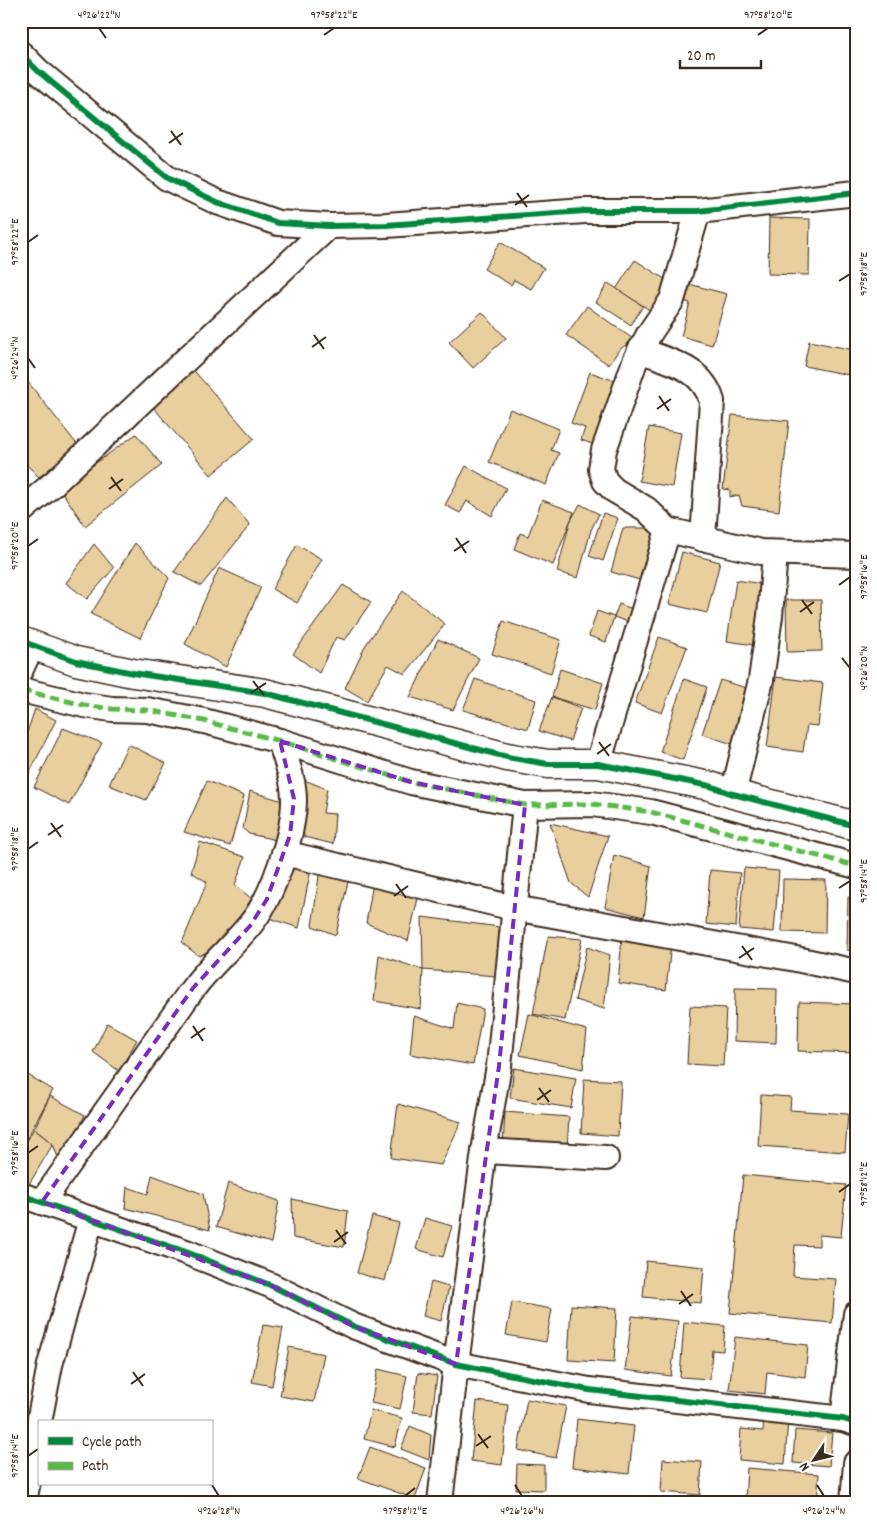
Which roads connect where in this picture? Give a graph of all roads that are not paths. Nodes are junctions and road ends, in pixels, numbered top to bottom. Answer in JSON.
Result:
{"nodes":[{"id":1,"x":21,"y":54,"type":"edge"},
{"id":2,"x":856,"y":193,"type":"edge"},
{"id":3,"x":698,"y":211,"type":"junction"},
{"id":4,"x":329,"y":226,"type":"junction"},
{"id":5,"x":640,"y":350,"type":"junction"},
{"id":6,"x":21,"y":511,"type":"edge"},
{"id":7,"x":668,"y":530,"type":"junction"},
{"id":8,"x":703,"y":539,"type":"junction"},
{"id":9,"x":775,"y":553,"type":"junction"},
{"id":10,"x":856,"y":555,"type":"edge"},
{"id":11,"x":25,"y":654,"type":"edge"},
{"id":12,"x":21,"y":690,"type":"edge"},
{"id":13,"x":280,"y":741,"type":"junction"},
{"id":14,"x":598,"y":764,"type":"junction"},
{"id":15,"x":733,"y":794,"type":"junction"},
{"id":16,"x":525,"y":805,"type":"junction"},
{"id":17,"x":856,"y":826,"type":"edge"},
{"id":18,"x":284,"y":853,"type":"junction"},
{"id":19,"x":856,"y":866,"type":"edge"},
{"id":20,"x":514,"y":908,"type":"junction"},
{"id":21,"x":856,"y":972,"type":"edge"},
{"id":22,"x":484,"y":1151,"type":"junction"},
{"id":23,"x":606,"y":1158,"type":"dead end"},
{"id":24,"x":32,"y":1198,"type":"edge"},
{"id":25,"x":91,"y":1220,"type":"junction"},
{"id":26,"x":856,"y":1314,"type":"edge"},
{"id":27,"x":456,"y":1364,"type":"junction"},
{"id":28,"x":40,"y":1420,"type":"edge"},
{"id":29,"x":849,"y":1421,"type":"edge"},
{"id":30,"x":38,"y":1428,"type":"edge"},
{"id":31,"x":856,"y":1463,"type":"edge"},
{"id":32,"x":24,"y":1502,"type":"edge"},
{"id":33,"x":440,"y":1502,"type":"edge"},
{"id":34,"x":853,"y":1502,"type":"edge"}],
"edges":[{"from":1,"to":4,"type":"street"},
{"from":2,"to":3,"type":"street"},
{"from":3,"to":4,"type":"street"},
{"from":3,"to":5,"type":"street"},
{"from":4,"to":6,"type":"street"},
{"from":5,"to":7,"type":"street"},
{"from":5,"to":8,"type":"street"},
{"from":7,"to":8,"type":"street"},
{"from":7,"to":14,"type":"street"},
{"from":8,"to":9,"type":"street"},
{"from":9,"to":10,"type":"street"},
{"from":9,"to":15,"type":"street"},
{"from":11,"to":14,"type":"street"},
{"from":12,"to":13,"type":"street"},
{"from":13,"to":16,"type":"street"},
{"from":13,"to":18,"type":"street"},
{"from":14,"to":15,"type":"street"},
{"from":15,"to":17,"type":"street"},
{"from":16,"to":19,"type":"street"},
{"from":16,"to":20,"type":"street"},
{"from":18,"to":20,"type":"street"},
{"from":18,"to":24,"type":"street"},
{"from":20,"to":21,"type":"street"},
{"from":20,"to":22,"type":"street"},
{"from":22,"to":23,"type":"street"},
{"from":22,"to":27,"type":"street"},
{"from":24,"to":25,"type":"street"},
{"from":25,"to":27,"type":"street"},
{"from":25,"to":28,"type":"street"},
{"from":26,"to":29,"type":"street"},
{"from":27,"to":29,"type":"street"},
{"from":27,"to":33,"type":"street"},
{"from":30,"to":32,"type":"street"},
{"from":31,"to":34,"type":"street"}]}
